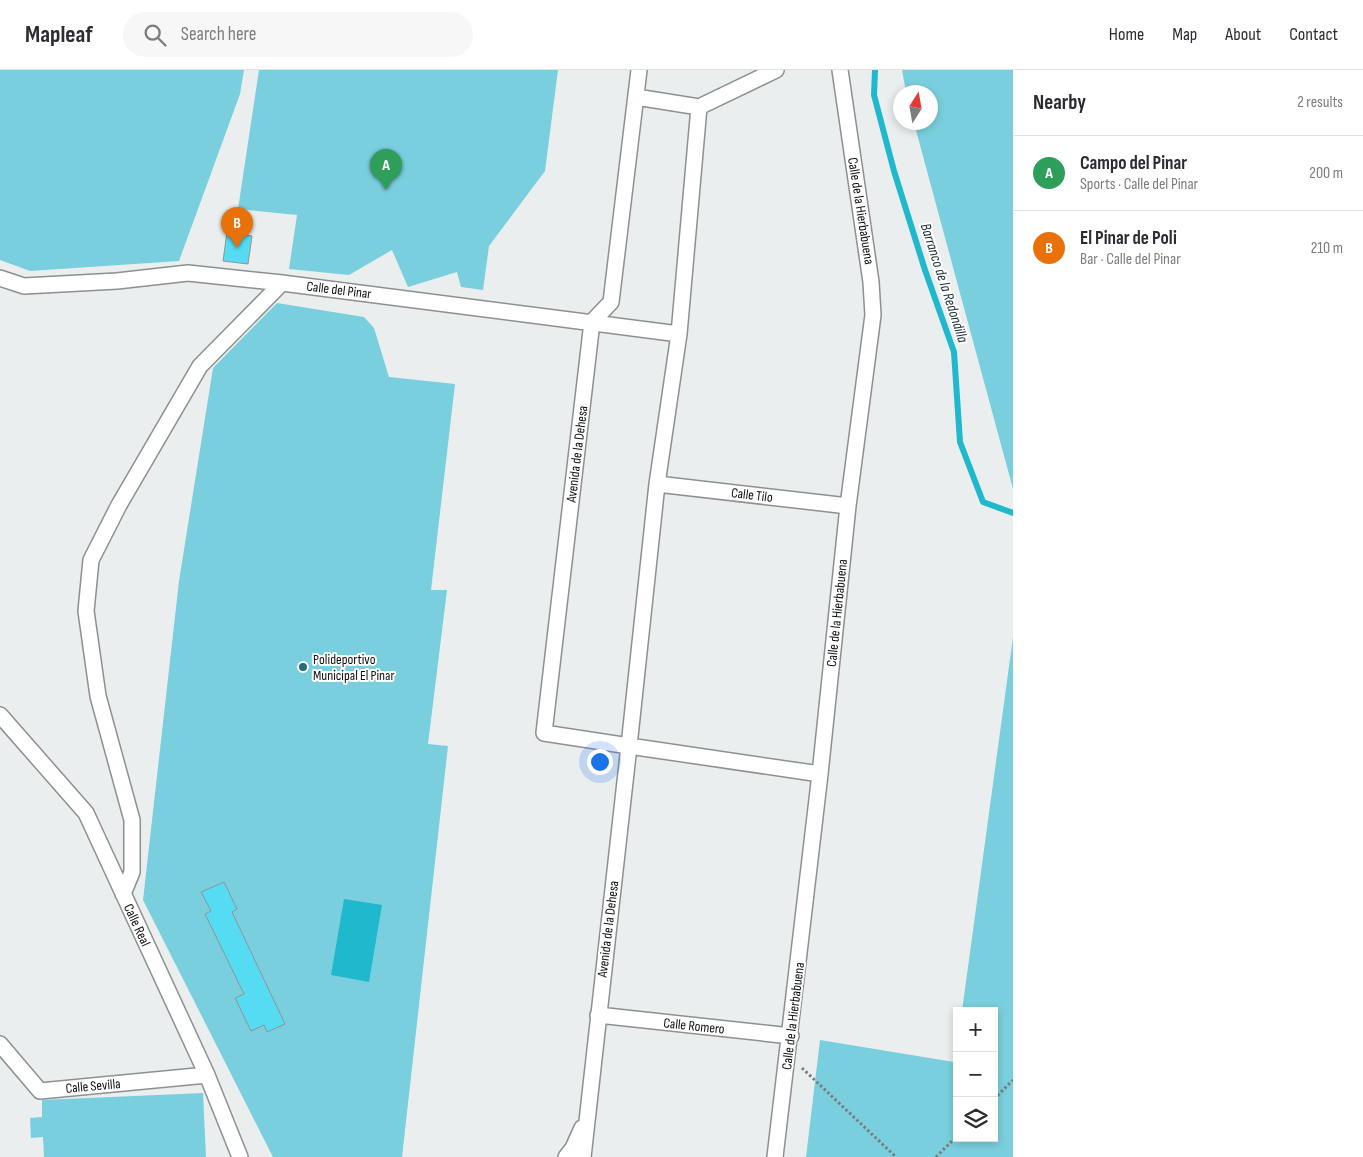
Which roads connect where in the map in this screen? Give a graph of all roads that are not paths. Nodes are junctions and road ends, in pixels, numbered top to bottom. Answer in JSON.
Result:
{"nodes":[{"id":1,"x":639,"y":70,"type":"edge"},
{"id":2,"x":776,"y":70,"type":"edge"},
{"id":3,"x":840,"y":70,"type":"edge"},
{"id":4,"x":636,"y":96,"type":"junction"},
{"id":5,"x":699,"y":107,"type":"junction"},
{"id":6,"x":0,"y":278,"type":"edge"},
{"id":7,"x":282,"y":283,"type":"junction"},
{"id":8,"x":592,"y":322,"type":"junction"},
{"id":9,"x":678,"y":334,"type":"junction"},
{"id":10,"x":657,"y":484,"type":"junction"},
{"id":11,"x":848,"y":506,"type":"junction"},
{"id":12,"x":0,"y":715,"type":"edge"},
{"id":13,"x":629,"y":746,"type":"junction"},
{"id":14,"x":820,"y":774,"type":"junction"},
{"id":15,"x":123,"y":894,"type":"junction"},
{"id":16,"x":598,"y":1015,"type":"junction"},
{"id":17,"x":791,"y":1036,"type":"junction"},
{"id":18,"x":0,"y":1044,"type":"edge"},
{"id":19,"x":206,"y":1075,"type":"junction"},
{"id":20,"x":588,"y":1113,"type":"junction"},
{"id":21,"x":240,"y":1157,"type":"edge"},
{"id":22,"x":566,"y":1157,"type":"edge"},
{"id":23,"x":583,"y":1157,"type":"edge"},
{"id":24,"x":775,"y":1157,"type":"edge"}],
"edges":[{"from":1,"to":4,"type":"street"},
{"from":2,"to":5,"type":"street"},
{"from":3,"to":11,"type":"street","name":"Calle de la Hierbabuena"},
{"from":4,"to":5,"type":"street"},
{"from":4,"to":8,"type":"street"},
{"from":5,"to":9,"type":"street","name":"Avenida de la Dehesa"},
{"from":6,"to":7,"type":"street","name":"Calle del Pinar"},
{"from":7,"to":8,"type":"street","name":"Calle del Pinar"},
{"from":7,"to":15,"type":"street"},
{"from":8,"to":9,"type":"street","name":"Calle del Pinar"},
{"from":8,"to":13,"type":"street","name":"Avenida de la Dehesa"},
{"from":9,"to":10,"type":"street","name":"Avenida de la Dehesa"},
{"from":10,"to":11,"type":"street","name":"Calle Tilo"},
{"from":10,"to":13,"type":"street","name":"Avenida de la Dehesa"},
{"from":11,"to":14,"type":"street","name":"Calle de la Hierbabuena"},
{"from":12,"to":15,"type":"street","name":"Calle Real"},
{"from":13,"to":14,"type":"street"},
{"from":13,"to":16,"type":"street","name":"Avenida de la Dehesa"},
{"from":14,"to":17,"type":"street","name":"Calle de la Hierbabuena"},
{"from":15,"to":19,"type":"street","name":"Calle Real"},
{"from":16,"to":17,"type":"street","name":"Calle Romero"},
{"from":16,"to":20,"type":"street","name":"Avenida de la Dehesa"},
{"from":17,"to":24,"type":"street","name":"Calle de la Hierbabuena"},
{"from":18,"to":19,"type":"street","name":"Calle Sevilla"},
{"from":19,"to":21,"type":"street","name":"Calle Real"},
{"from":20,"to":22,"type":"street","name":"Avenida de la Dehesa"},
{"from":20,"to":23,"type":"street","name":"Avenida de la Dehesa"}]}
